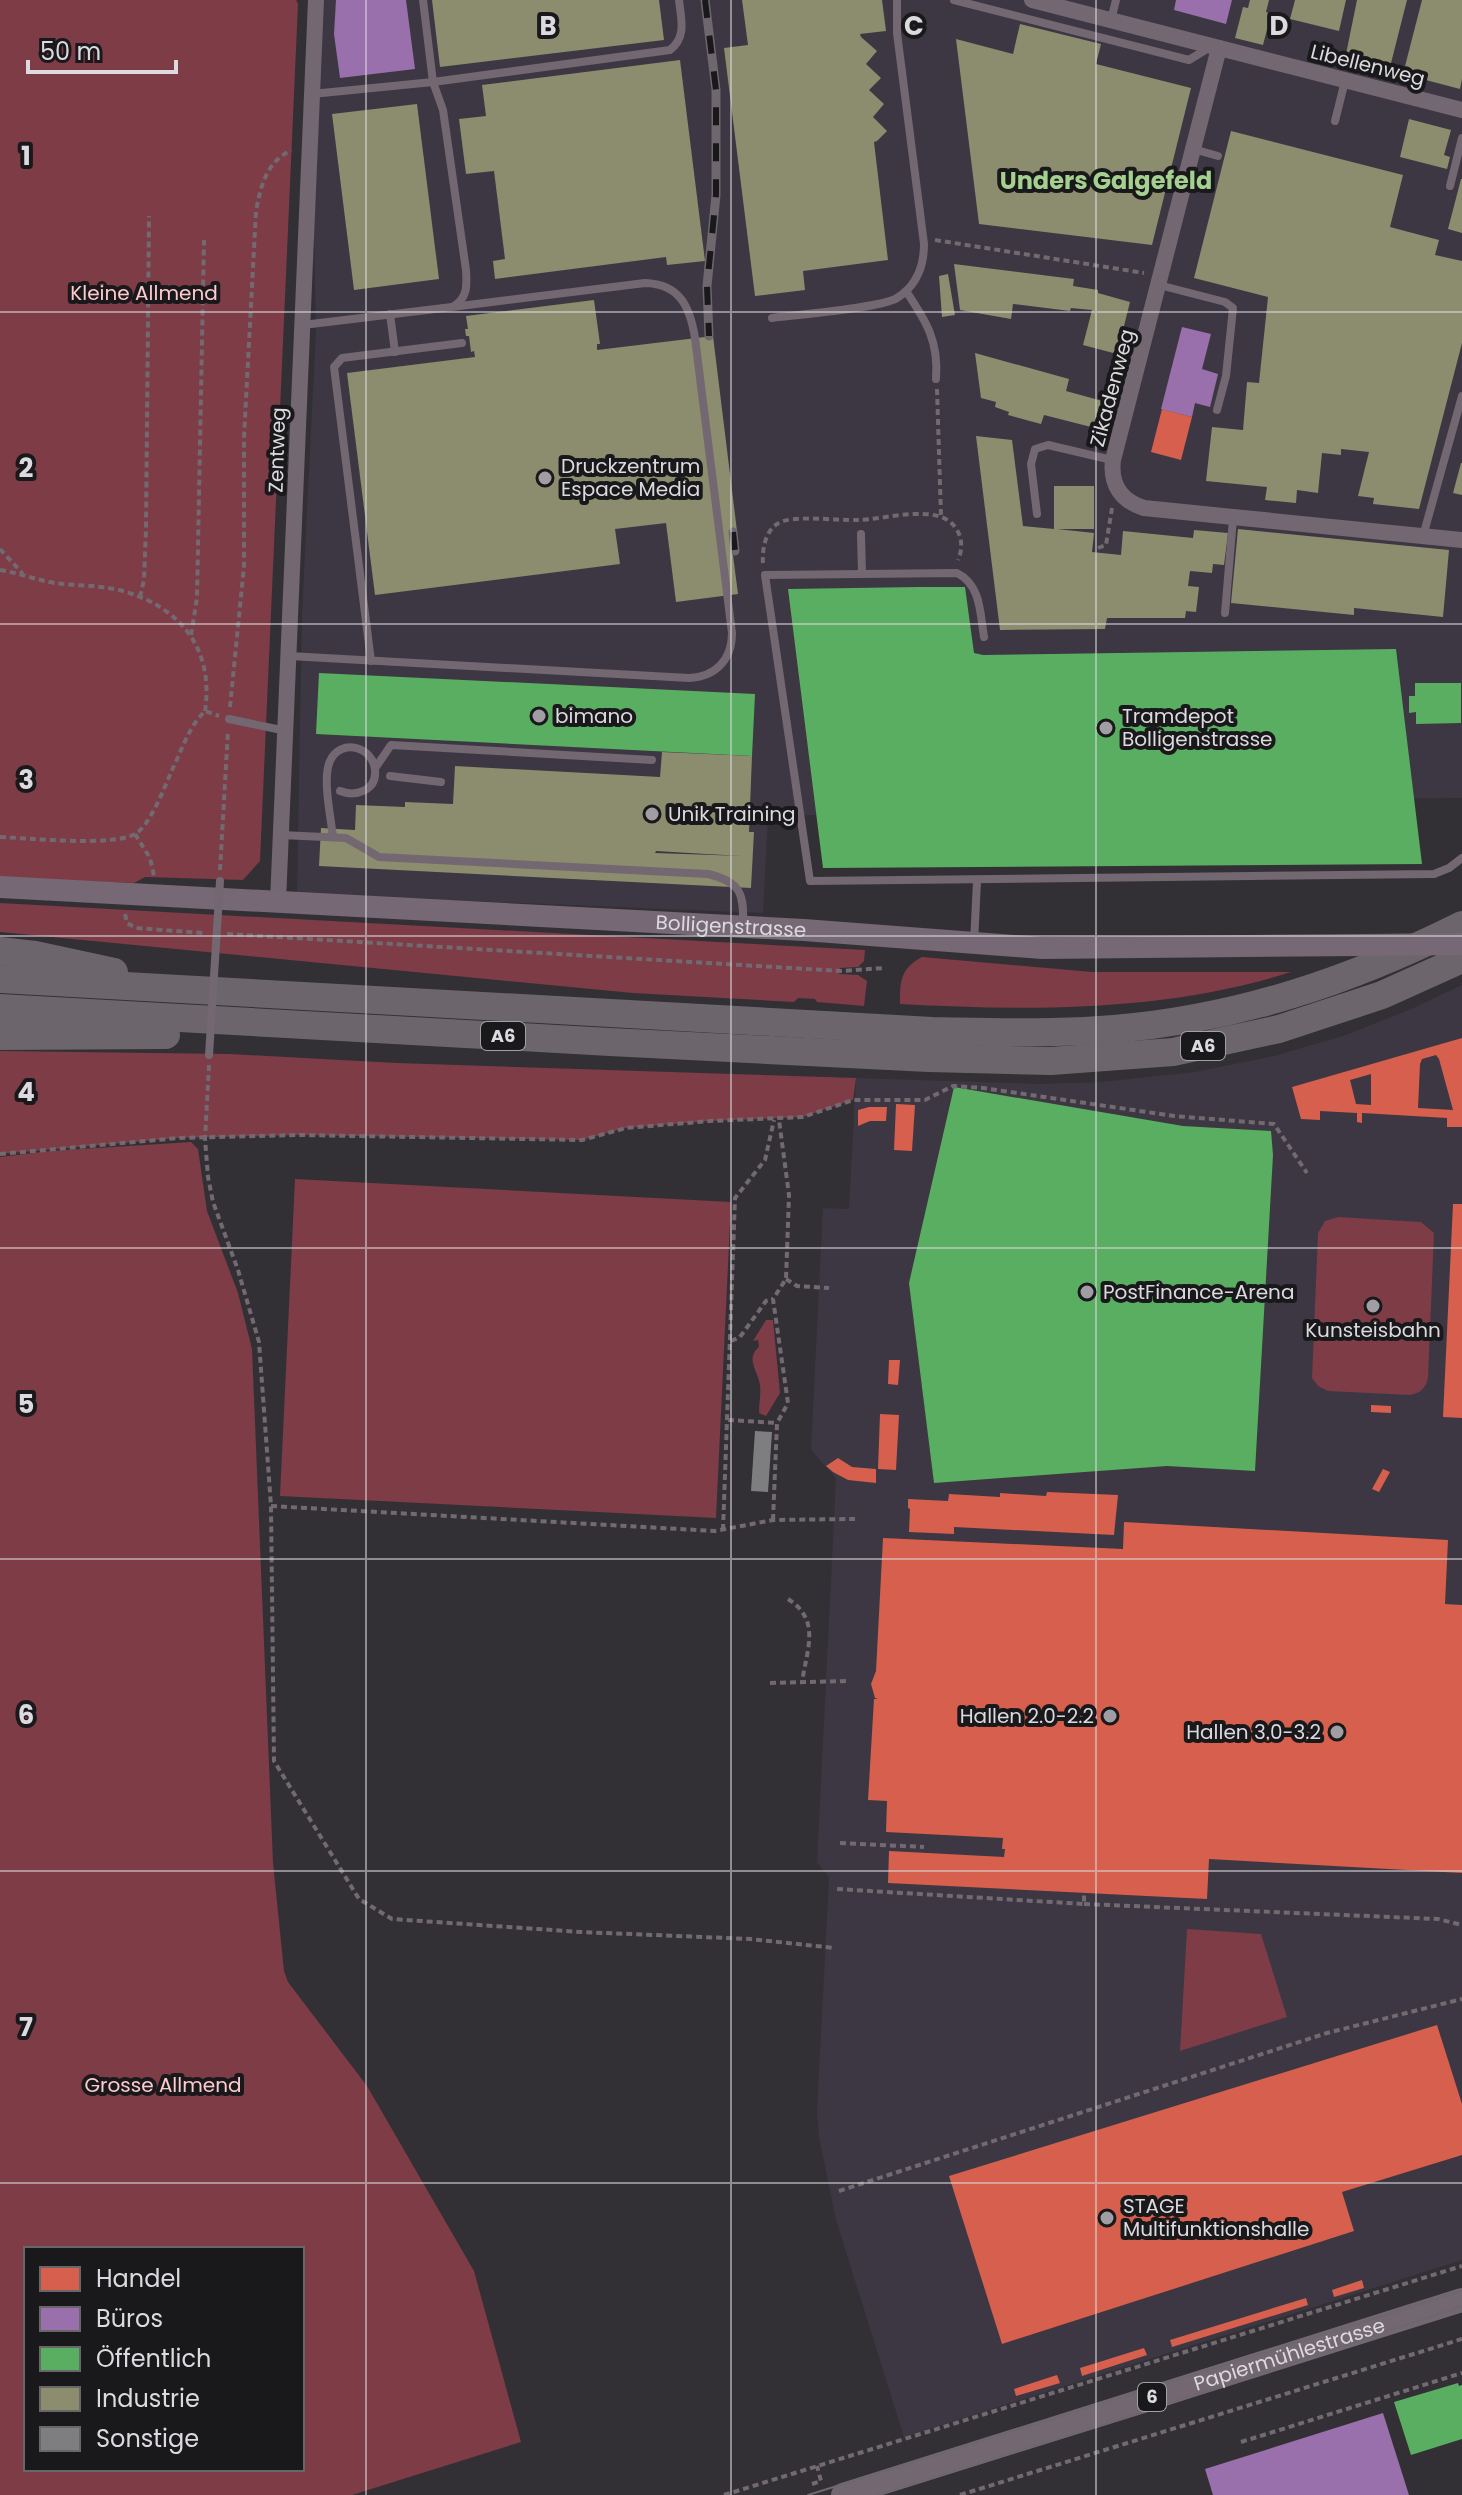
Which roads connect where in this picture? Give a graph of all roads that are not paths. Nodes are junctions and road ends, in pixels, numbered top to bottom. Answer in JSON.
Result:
{"nodes":[{"id":1,"x":316,"y":0,"type":"edge"},
{"id":2,"x":423,"y":0,"type":"edge"},
{"id":3,"x":679,"y":0,"type":"edge"},
{"id":4,"x":897,"y":0,"type":"edge"},
{"id":5,"x":954,"y":0,"type":"edge"},
{"id":6,"x":1032,"y":0,"type":"edge"},
{"id":7,"x":1116,"y":0,"type":"edge"},
{"id":8,"x":1111,"y":20,"type":"junction"},
{"id":9,"x":1216,"y":47,"type":"junction"},
{"id":10,"x":1345,"y":80,"type":"junction"},
{"id":11,"x":433,"y":82,"type":"junction"},
{"id":12,"x":312,"y":94,"type":"junction"},
{"id":13,"x":1462,"y":110,"type":"edge"},
{"id":14,"x":1335,"y":121,"type":"dead end"},
{"id":15,"x":1462,"y":138,"type":"edge"},
{"id":16,"x":1193,"y":149,"type":"junction"},
{"id":17,"x":1218,"y":156,"type":"dead end"},
{"id":18,"x":1450,"y":186,"type":"dead end"},
{"id":19,"x":1161,"y":281,"type":"junction"},
{"id":20,"x":906,"y":291,"type":"junction"},
{"id":21,"x":452,"y":307,"type":"junction"},
{"id":22,"x":390,"y":314,"type":"junction"},
{"id":23,"x":772,"y":318,"type":"dead end"},
{"id":24,"x":303,"y":325,"type":"junction"},
{"id":25,"x":462,"y":343,"type":"dead end"},
{"id":26,"x":395,"y":352,"type":"junction"},
{"id":27,"x":936,"y":379,"type":"road end"},
{"id":28,"x":1462,"y":396,"type":"edge"},
{"id":29,"x":1217,"y":410,"type":"dead end"},
{"id":30,"x":1113,"y":460,"type":"junction"},
{"id":31,"x":1037,"y":514,"type":"dead end"},
{"id":32,"x":1233,"y":519,"type":"junction"},
{"id":33,"x":861,"y":534,"type":"dead end"},
{"id":34,"x":1423,"y":537,"type":"junction"},
{"id":35,"x":1462,"y":540,"type":"edge"},
{"id":36,"x":862,"y":574,"type":"junction"},
{"id":37,"x":1225,"y":613,"type":"dead end"},
{"id":38,"x":984,"y":637,"type":"dead end"},
{"id":39,"x":289,"y":656,"type":"junction"},
{"id":40,"x":371,"y":661,"type":"junction"},
{"id":41,"x":229,"y":719,"type":"road end"},
{"id":42,"x":286,"y":731,"type":"junction"},
{"id":43,"x":652,"y":760,"type":"dead end"},
{"id":44,"x":376,"y":767,"type":"dead end"},
{"id":45,"x":390,"y":776,"type":"dead end"},
{"id":46,"x":441,"y":782,"type":"dead end"},
{"id":47,"x":340,"y":791,"type":"dead end"},
{"id":48,"x":281,"y":835,"type":"junction"},
{"id":49,"x":333,"y":837,"type":"junction"},
{"id":50,"x":1462,"y":858,"type":"edge"},
{"id":51,"x":220,"y":881,"type":"road end"},
{"id":52,"x":977,"y":881,"type":"junction"},
{"id":53,"x":0,"y":887,"type":"edge"},
{"id":54,"x":278,"y":902,"type":"junction"},
{"id":55,"x":1462,"y":925,"type":"edge"},
{"id":56,"x":743,"y":927,"type":"junction"},
{"id":57,"x":974,"y":944,"type":"junction"},
{"id":58,"x":1462,"y":944,"type":"edge"},
{"id":59,"x":0,"y":951,"type":"edge"},
{"id":60,"x":1462,"y":959,"type":"edge"},
{"id":61,"x":0,"y":979,"type":"edge"},
{"id":62,"x":205,"y":991,"type":"junction"},
{"id":63,"x":0,"y":1008,"type":"edge"},
{"id":64,"x":290,"y":1024,"type":"junction"},
{"id":65,"x":0,"y":1036,"type":"edge"},
{"id":66,"x":209,"y":1055,"type":"road end"},
{"id":67,"x":1462,"y":2300,"type":"edge"},
{"id":68,"x":843,"y":2495,"type":"edge"}],
"edges":[{"from":1,"to":12,"type":"street","name":"Zentweg"},
{"from":2,"to":11,"type":"lane"},
{"from":3,"to":11,"type":"lane"},
{"from":4,"to":20,"type":"lane"},
{"from":5,"to":9,"type":"lane"},
{"from":6,"to":8,"type":"street","name":"Libellenweg"},
{"from":7,"to":8,"type":"lane"},
{"from":8,"to":9,"type":"street","name":"Libellenweg"},
{"from":9,"to":10,"type":"street","name":"Libellenweg"},
{"from":9,"to":16,"type":"street","name":"Zikadenweg"},
{"from":10,"to":13,"type":"street","name":"Libellenweg"},
{"from":10,"to":14,"type":"lane"},
{"from":11,"to":12,"type":"lane"},
{"from":11,"to":21,"type":"lane"},
{"from":12,"to":24,"type":"street","name":"Zentweg"},
{"from":15,"to":18,"type":"lane"},
{"from":16,"to":17,"type":"lane"},
{"from":16,"to":19,"type":"street","name":"Zikadenweg"},
{"from":19,"to":29,"type":"lane"},
{"from":19,"to":30,"type":"street","name":"Zikadenweg"},
{"from":20,"to":23,"type":"lane"},
{"from":20,"to":27,"type":"lane"},
{"from":21,"to":22,"type":"lane"},
{"from":21,"to":40,"type":"lane"},
{"from":22,"to":24,"type":"lane"},
{"from":22,"to":26,"type":"lane"},
{"from":24,"to":39,"type":"street","name":"Zentweg"},
{"from":25,"to":26,"type":"lane"},
{"from":26,"to":40,"type":"lane"},
{"from":28,"to":34,"type":"lane"},
{"from":30,"to":31,"type":"lane"},
{"from":30,"to":32,"type":"street","name":"Zikadenweg"},
{"from":32,"to":34,"type":"street"},
{"from":32,"to":37,"type":"lane"},
{"from":33,"to":36,"type":"lane"},
{"from":34,"to":35,"type":"street"},
{"from":36,"to":38,"type":"lane"},
{"from":36,"to":52,"type":"lane"},
{"from":39,"to":40,"type":"lane"},
{"from":39,"to":42,"type":"street","name":"Zentweg"},
{"from":41,"to":42,"type":"lane"},
{"from":42,"to":48,"type":"street","name":"Zentweg"},
{"from":43,"to":44,"type":"lane"},
{"from":45,"to":46,"type":"lane"},
{"from":47,"to":49,"type":"lane","bridge":true},
{"from":48,"to":49,"type":"lane"},
{"from":48,"to":54,"type":"street","name":"Zentweg"},
{"from":49,"to":56,"type":"lane"},
{"from":50,"to":52,"type":"lane"},
{"from":51,"to":66,"type":"lane","bridge":true},
{"from":52,"to":57,"type":"lane"},
{"from":53,"to":54,"type":"main road","name":"Bolligenstrasse"},
{"from":54,"to":56,"type":"main road","name":"Bolligenstrasse"},
{"from":55,"to":62,"type":"highway","number":"A6"},
{"from":56,"to":57,"type":"main road","name":"Bolligenstrasse"},
{"from":57,"to":58,"type":"main road","name":"Bolligenstrasse","bridge":true},
{"from":59,"to":62,"type":"highway"},
{"from":60,"to":64,"type":"highway","number":"A6"},
{"from":61,"to":62,"type":"highway","number":"A6"},
{"from":63,"to":64,"type":"highway","number":"A6"},
{"from":64,"to":65,"type":"highway"},
{"from":67,"to":68,"type":"main road","name":"Papiermühlestrasse","number":"6"}]}
